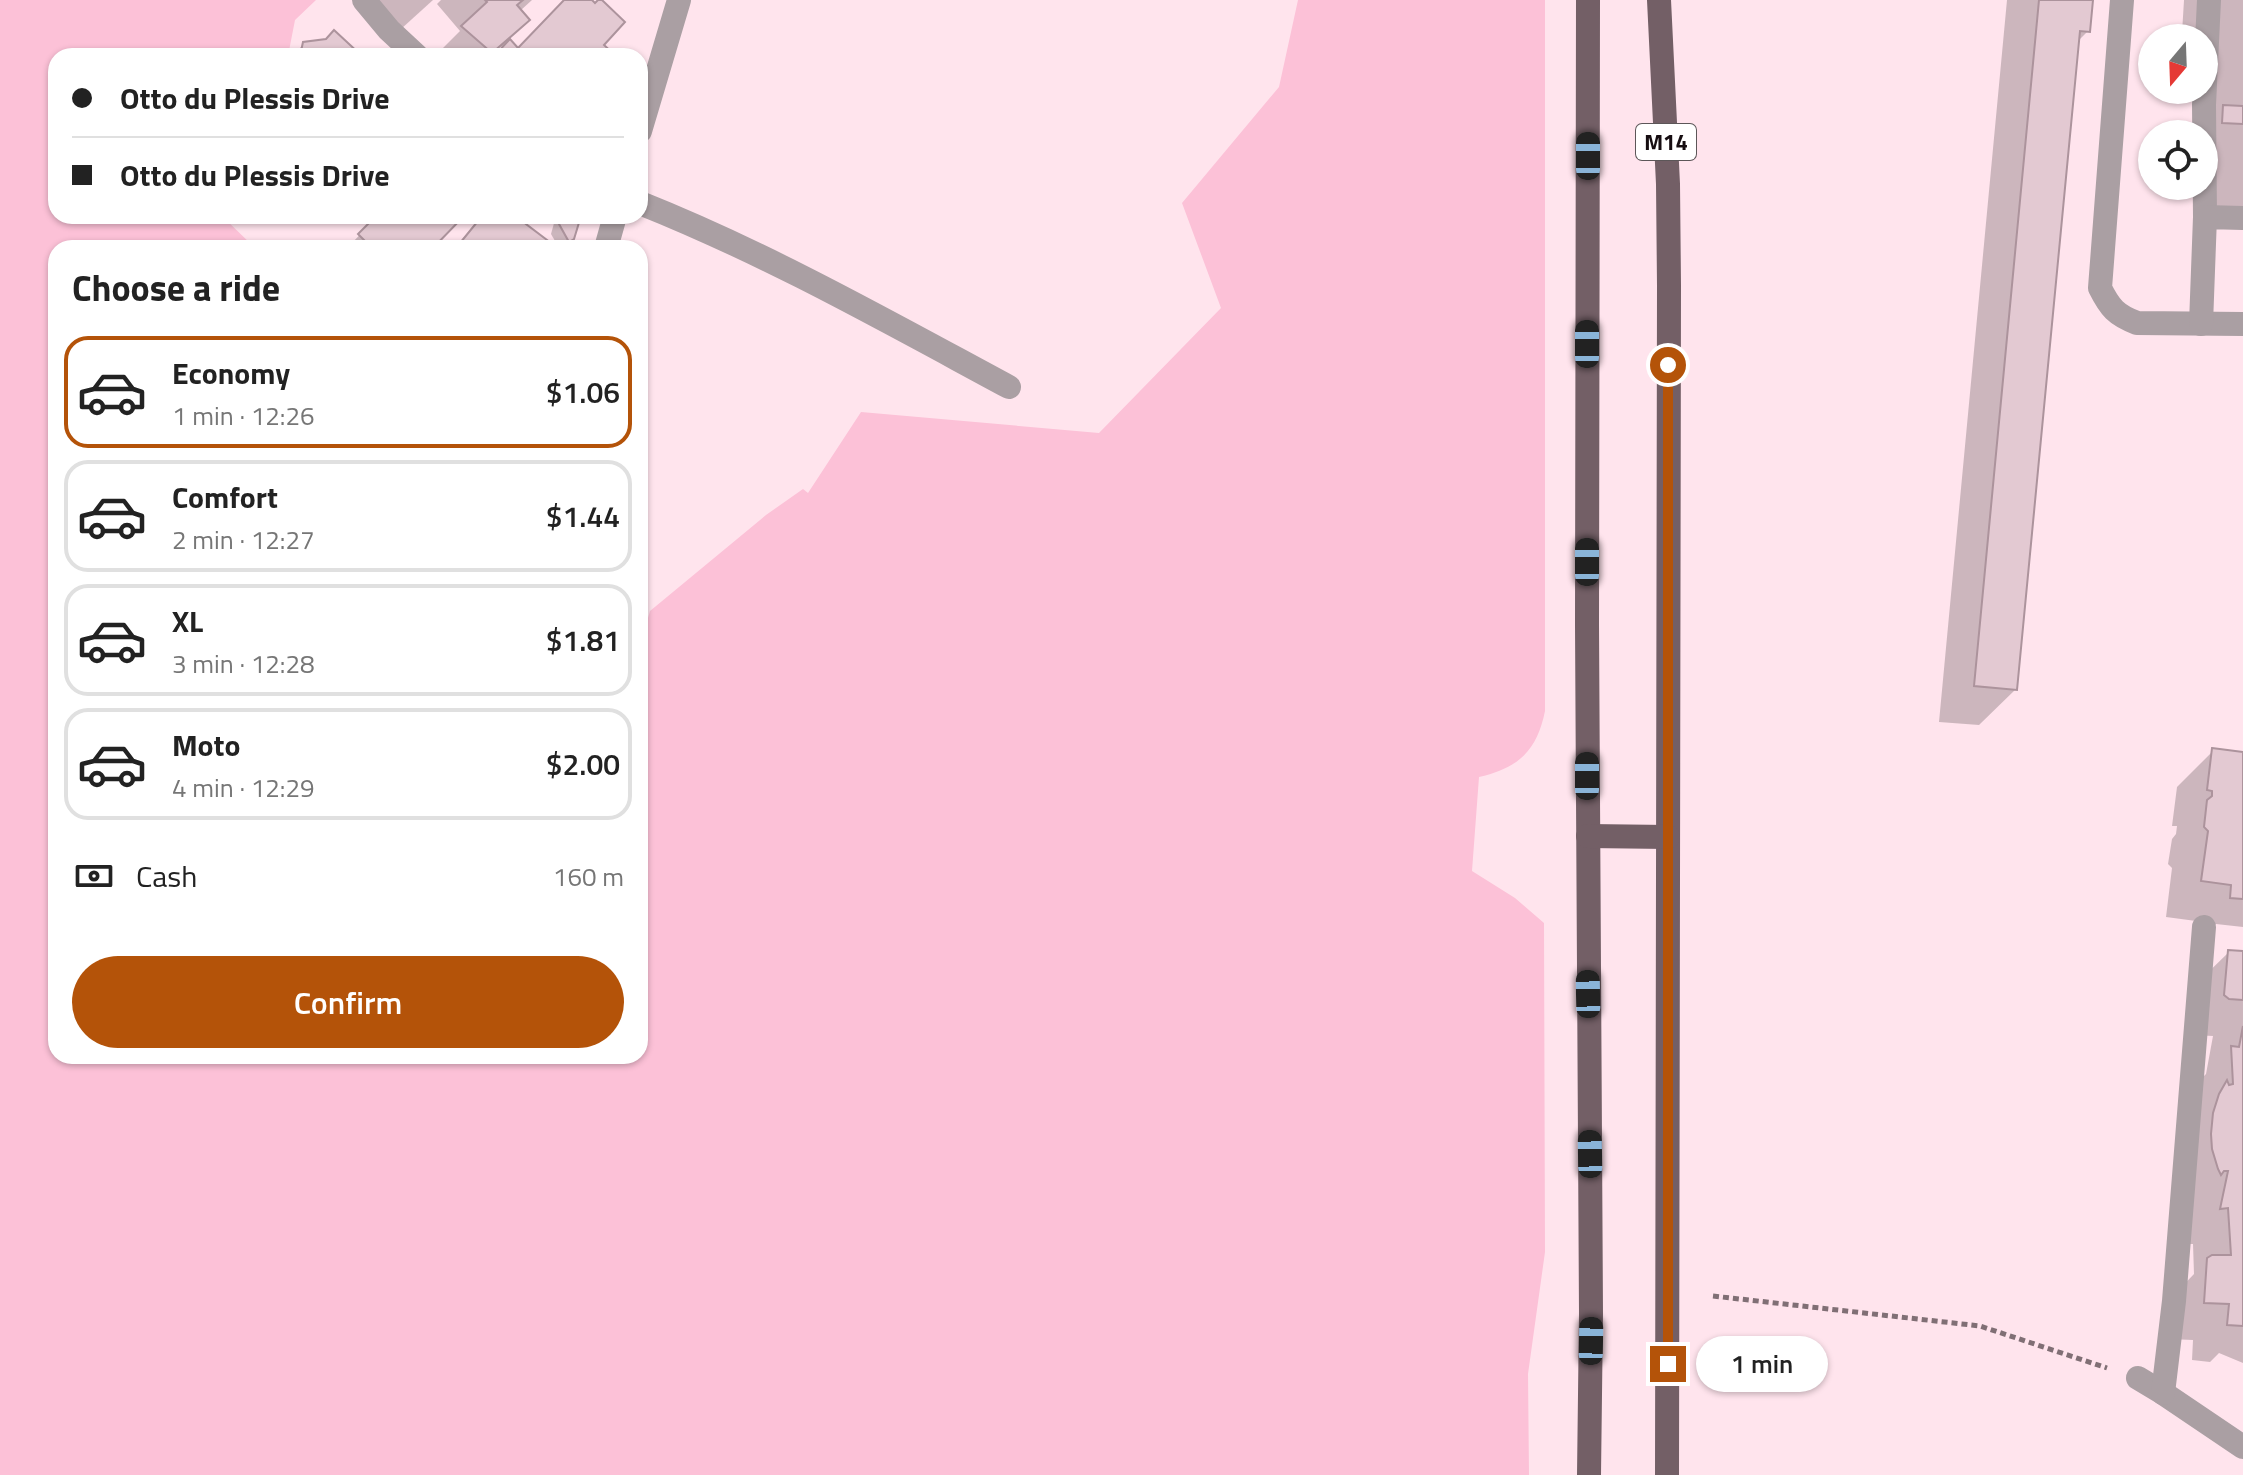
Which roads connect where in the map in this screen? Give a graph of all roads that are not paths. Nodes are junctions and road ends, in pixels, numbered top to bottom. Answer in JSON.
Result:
{"nodes":[{"id":1,"x":364,"y":0,"type":"edge"},
{"id":2,"x":679,"y":0,"type":"edge"},
{"id":3,"x":1588,"y":0,"type":"edge"},
{"id":4,"x":1659,"y":0,"type":"edge"},
{"id":5,"x":2122,"y":0,"type":"edge"},
{"id":6,"x":2209,"y":0,"type":"edge"},
{"id":7,"x":408,"y":48,"type":"edge"},
{"id":8,"x":648,"y":104,"type":"edge"},
{"id":9,"x":648,"y":206,"type":"edge"},
{"id":10,"x":2205,"y":217,"type":"junction"},
{"id":11,"x":2243,"y":218,"type":"edge"},
{"id":12,"x":2201,"y":324,"type":"junction"},
{"id":13,"x":2243,"y":324,"type":"edge"},
{"id":14,"x":1009,"y":387,"type":"dead end"},
{"id":15,"x":1588,"y":836,"type":"junction"},
{"id":16,"x":1668,"y":837,"type":"junction"},
{"id":17,"x":2204,"y":927,"type":"dead end"},
{"id":18,"x":2138,"y":1378,"type":"road end"},
{"id":19,"x":2163,"y":1393,"type":"junction"},
{"id":20,"x":2243,"y":1447,"type":"edge"},
{"id":21,"x":1589,"y":1475,"type":"edge"},
{"id":22,"x":1667,"y":1475,"type":"edge"}],
"edges":[{"from":1,"to":7,"type":"street"},
{"from":2,"to":8,"type":"street"},
{"from":3,"to":15,"type":"main road"},
{"from":4,"to":16,"type":"main road","number":"M14"},
{"from":5,"to":12,"type":"street"},
{"from":6,"to":10,"type":"street"},
{"from":9,"to":14,"type":"street"},
{"from":10,"to":11,"type":"street"},
{"from":10,"to":12,"type":"street"},
{"from":12,"to":13,"type":"street"},
{"from":15,"to":16,"type":"main road"},
{"from":15,"to":21,"type":"main road"},
{"from":16,"to":22,"type":"main road","number":"M14"},
{"from":17,"to":19,"type":"street"},
{"from":18,"to":19,"type":"street"},
{"from":19,"to":20,"type":"street"}]}
